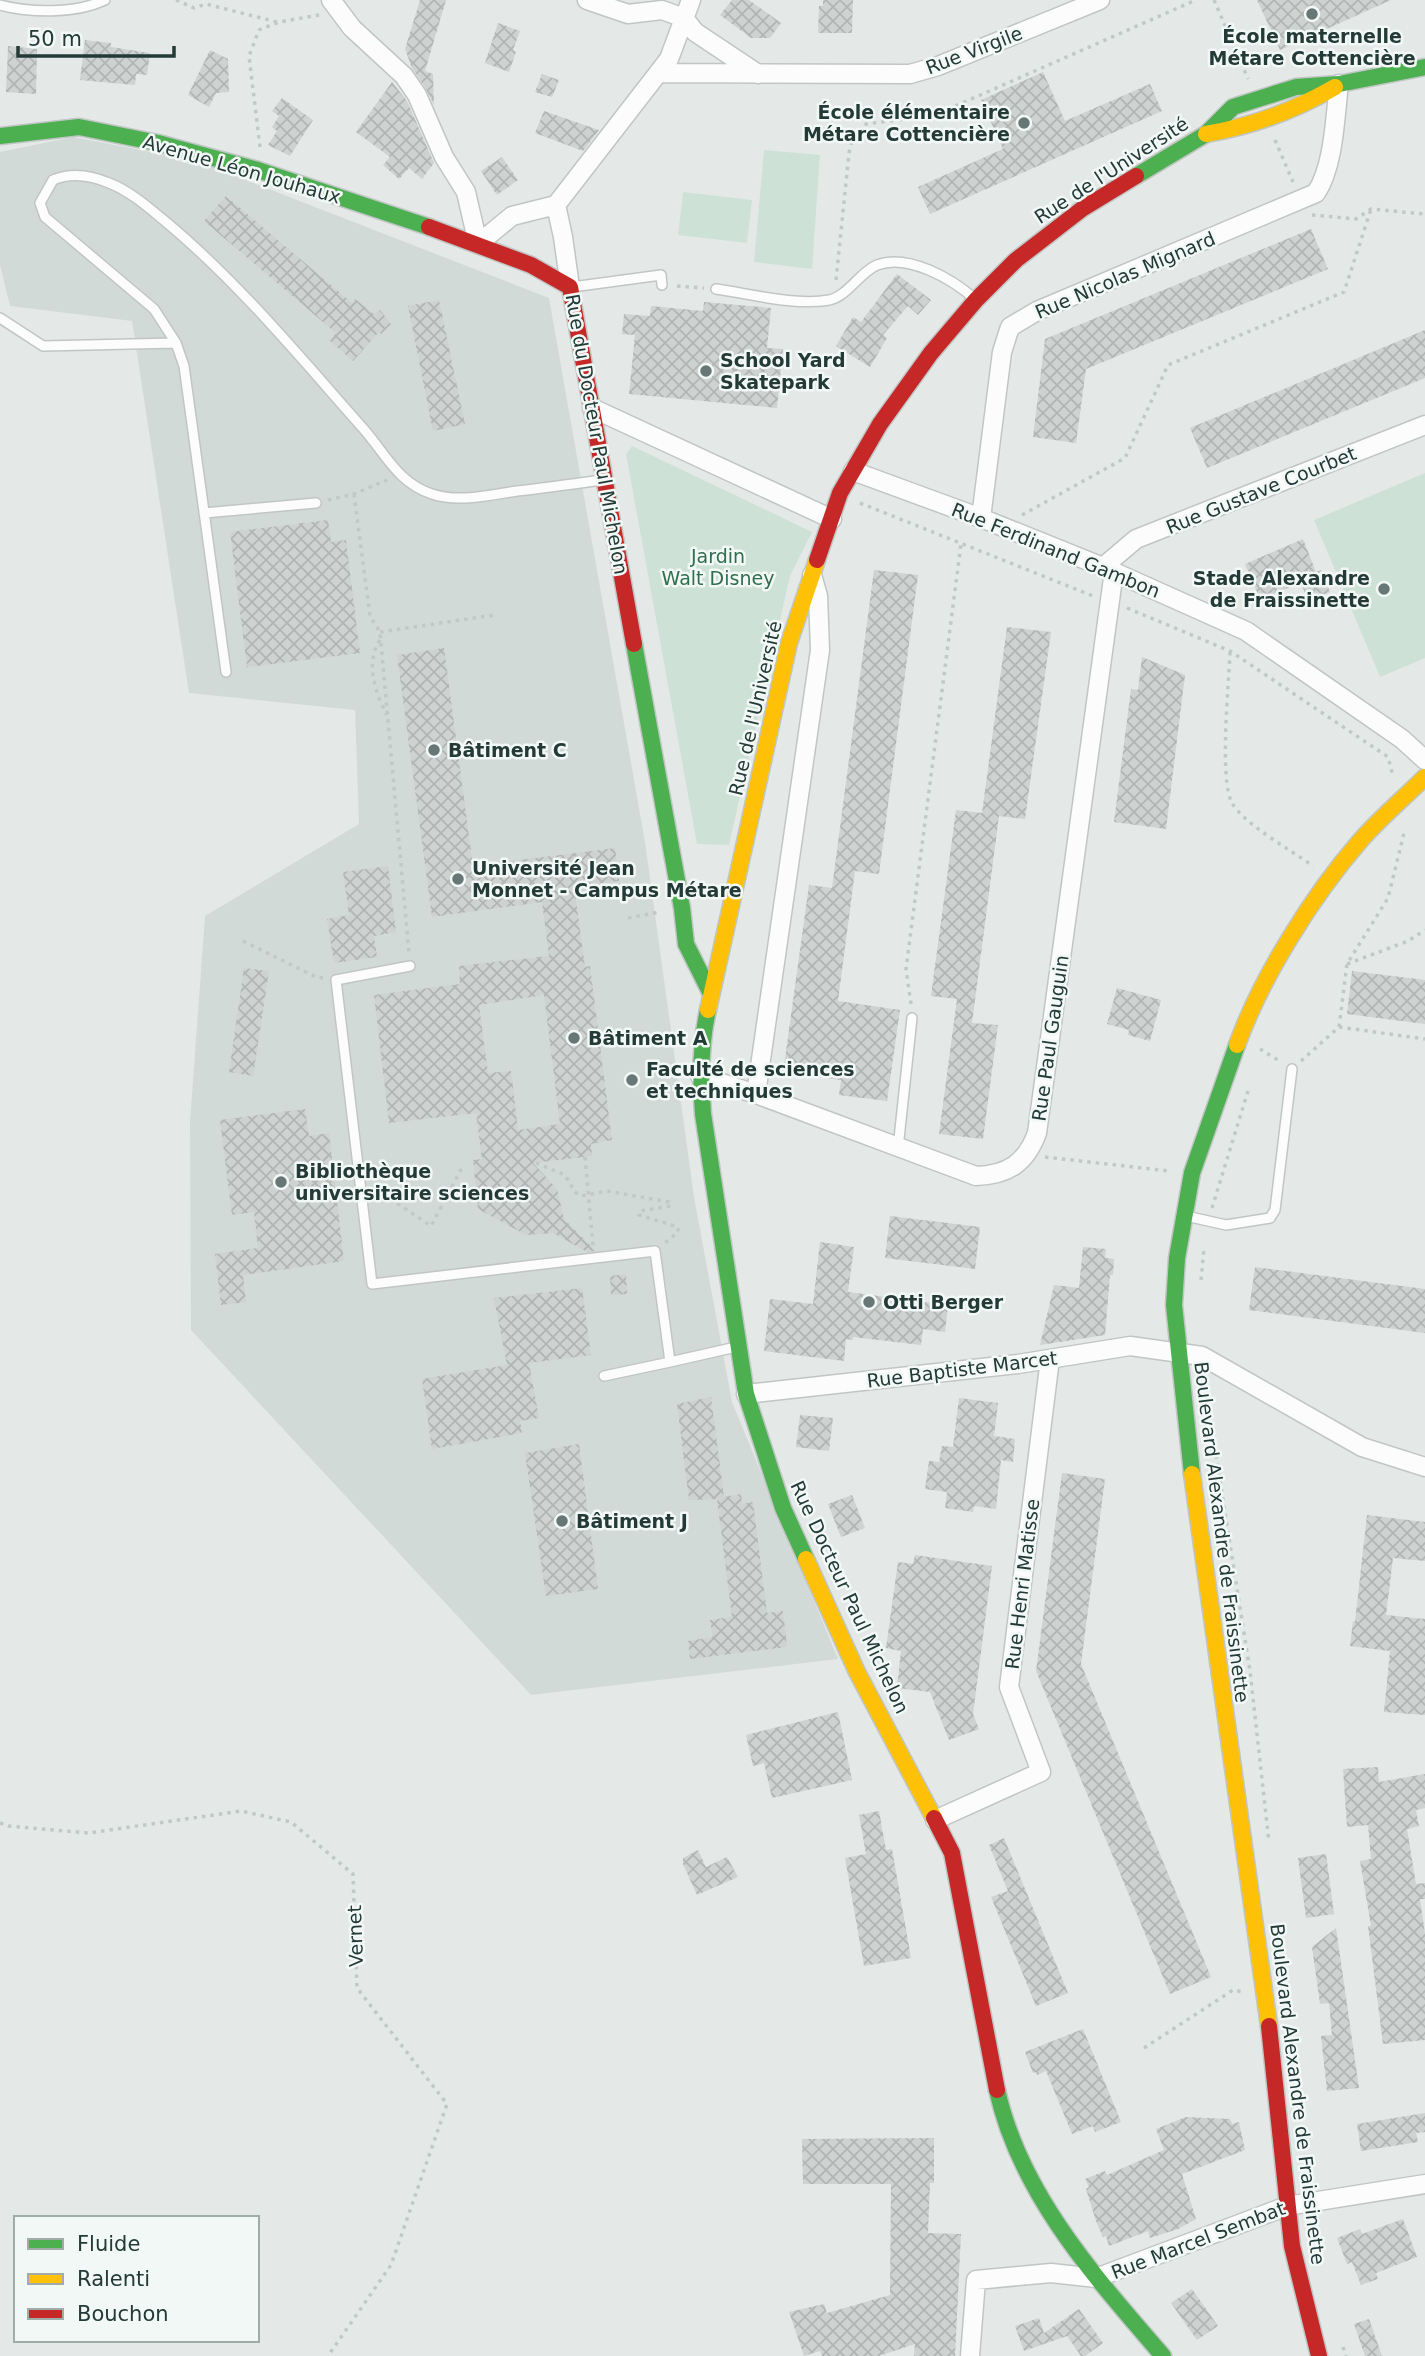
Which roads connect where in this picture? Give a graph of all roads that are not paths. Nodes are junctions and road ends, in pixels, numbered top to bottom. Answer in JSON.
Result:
{"nodes":[{"id":1,"x":104,"y":0,"type":"edge"},
{"id":2,"x":587,"y":0,"type":"edge"},
{"id":3,"x":691,"y":0,"type":"edge"},
{"id":4,"x":1100,"y":0,"type":"edge"},
{"id":5,"x":0,"y":5,"type":"edge"},
{"id":6,"x":328,"y":7,"type":"edge"},
{"id":7,"x":684,"y":18,"type":"junction"},
{"id":8,"x":1425,"y":67,"type":"edge"},
{"id":9,"x":658,"y":73,"type":"junction"},
{"id":10,"x":758,"y":74,"type":"junction"},
{"id":11,"x":1339,"y":85,"type":"junction"},
{"id":12,"x":1206,"y":134,"type":"junction"},
{"id":13,"x":0,"y":136,"type":"edge"},
{"id":14,"x":556,"y":205,"type":"junction"},
{"id":15,"x":478,"y":244,"type":"junction"},
{"id":16,"x":662,"y":285,"type":"road end"},
{"id":17,"x":570,"y":287,"type":"junction"},
{"id":18,"x":716,"y":289,"type":"road end"},
{"id":19,"x":976,"y":300,"type":"junction"},
{"id":20,"x":0,"y":318,"type":"edge"},
{"id":21,"x":176,"y":343,"type":"junction"},
{"id":22,"x":592,"y":408,"type":"junction"},
{"id":23,"x":1425,"y":425,"type":"edge"},
{"id":24,"x":853,"y":471,"type":"junction"},
{"id":25,"x":606,"y":479,"type":"junction"},
{"id":26,"x":316,"y":503,"type":"road end"},
{"id":27,"x":204,"y":513,"type":"junction"},
{"id":28,"x":981,"y":518,"type":"junction"},
{"id":29,"x":832,"y":519,"type":"junction"},
{"id":30,"x":1108,"y":569,"type":"junction"},
{"id":31,"x":812,"y":574,"type":"junction"},
{"id":32,"x":226,"y":673,"type":"dead end"},
{"id":33,"x":1425,"y":760,"type":"edge"},
{"id":34,"x":1425,"y":777,"type":"edge"},
{"id":35,"x":682,"y":908,"type":"junction"},
{"id":36,"x":719,"y":954,"type":"junction"},
{"id":37,"x":410,"y":966,"type":"road end"},
{"id":38,"x":711,"y":994,"type":"junction"},
{"id":39,"x":912,"y":1018,"type":"road end"},
{"id":40,"x":1292,"y":1069,"type":"road end"},
{"id":41,"x":699,"y":1076,"type":"junction"},
{"id":42,"x":756,"y":1094,"type":"junction"},
{"id":43,"x":898,"y":1147,"type":"junction"},
{"id":44,"x":1184,"y":1215,"type":"junction"},
{"id":45,"x":738,"y":1347,"type":"junction"},
{"id":46,"x":1178,"y":1352,"type":"junction"},
{"id":47,"x":1050,"y":1359,"type":"junction"},
{"id":48,"x":670,"y":1362,"type":"junction"},
{"id":49,"x":604,"y":1376,"type":"dead end"},
{"id":50,"x":746,"y":1394,"type":"junction"},
{"id":51,"x":1425,"y":1467,"type":"edge"},
{"id":52,"x":935,"y":1820,"type":"junction"},
{"id":53,"x":1425,"y":2184,"type":"edge"},
{"id":54,"x":1287,"y":2206,"type":"junction"},
{"id":55,"x":1096,"y":2278,"type":"junction"},
{"id":56,"x":970,"y":2356,"type":"edge"},
{"id":57,"x":1163,"y":2356,"type":"edge"},
{"id":58,"x":1318,"y":2356,"type":"edge"}],
"edges":[{"from":1,"to":5,"type":"lane"},
{"from":2,"to":7,"type":"street"},
{"from":3,"to":7,"type":"street"},
{"from":4,"to":10,"type":"street","name":"Rue Virgile"},
{"from":6,"to":15,"type":"street"},
{"from":7,"to":9,"type":"street"},
{"from":7,"to":10,"type":"street"},
{"from":8,"to":11,"type":"street","name":"Rue de l'Université"},
{"from":9,"to":10,"type":"street","name":"Rue Virgile"},
{"from":9,"to":14,"type":"street"},
{"from":11,"to":12,"type":"street","name":"Rue de l'Université"},
{"from":11,"to":12,"type":"street","name":"Rue de l'Université"},
{"from":11,"to":28,"type":"street","name":"Rue Nicolas Mignard"},
{"from":12,"to":19,"type":"street","name":"Rue de l'Université"},
{"from":13,"to":15,"type":"street","name":"Avenue Léon Jouhaux"},
{"from":14,"to":15,"type":"street"},
{"from":14,"to":17,"type":"street","name":"Rue du Docteur Paul Michelon"},
{"from":15,"to":17,"type":"street","name":"Avenue Léon Jouhaux"},
{"from":16,"to":17,"type":"lane"},
{"from":17,"to":22,"type":"street","name":"Rue du Docteur Paul Michelon"},
{"from":18,"to":19,"type":"lane"},
{"from":19,"to":24,"type":"street","name":"Rue de l'Université"},
{"from":20,"to":21,"type":"lane"},
{"from":21,"to":25,"type":"lane"},
{"from":21,"to":27,"type":"lane"},
{"from":22,"to":25,"type":"street","name":"Rue du Docteur Paul Michelon"},
{"from":22,"to":29,"type":"street"},
{"from":23,"to":30,"type":"street","name":"Rue Gustave Courbet"},
{"from":24,"to":28,"type":"street","name":"Rue Ferdinand Gambon"},
{"from":24,"to":29,"type":"street","name":"Rue de l'Université"},
{"from":25,"to":35,"type":"street","name":"Rue du Docteur Paul Michelon"},
{"from":26,"to":27,"type":"lane"},
{"from":27,"to":32,"type":"lane"},
{"from":28,"to":30,"type":"street","name":"Rue Ferdinand Gambon"},
{"from":29,"to":31,"type":"street","name":"Rue de l'Université"},
{"from":30,"to":33,"type":"street","name":"Rue Ferdinand Gambon"},
{"from":30,"to":43,"type":"street","name":"Rue Paul Gauguin"},
{"from":31,"to":36,"type":"street","name":"Rue de l'Université"},
{"from":31,"to":42,"type":"street"},
{"from":34,"to":44,"type":"street","name":"Boulevard Alexandre de Fraissinette"},
{"from":35,"to":36,"type":"street","name":"Rue du Docteur Paul Michelon"},
{"from":35,"to":38,"type":"street","name":"Rue du Docteur Paul Michelon"},
{"from":36,"to":38,"type":"street","name":"Rue de l'Université"},
{"from":37,"to":48,"type":"lane"},
{"from":38,"to":41,"type":"street","name":"Rue Docteur Paul Michelon"},
{"from":39,"to":43,"type":"lane"},
{"from":40,"to":44,"type":"lane"},
{"from":41,"to":42,"type":"street"},
{"from":41,"to":45,"type":"street","name":"Rue Docteur Paul Michelon"},
{"from":42,"to":43,"type":"street"},
{"from":44,"to":46,"type":"street","name":"Boulevard Alexandre de Fraissinette"},
{"from":45,"to":48,"type":"lane"},
{"from":45,"to":50,"type":"street","name":"Rue Docteur Paul Michelon"},
{"from":46,"to":47,"type":"street","name":"Rue Baptiste Marcet"},
{"from":46,"to":51,"type":"street","name":"Rue Baptiste Marcet"},
{"from":46,"to":54,"type":"street","name":"Boulevard Alexandre de Fraissinette"},
{"from":47,"to":50,"type":"street","name":"Rue Baptiste Marcet"},
{"from":47,"to":52,"type":"street","name":"Rue Henri Matisse"},
{"from":48,"to":49,"type":"lane"},
{"from":50,"to":52,"type":"street","name":"Rue Docteur Paul Michelon"},
{"from":52,"to":55,"type":"street","name":"Rue Docteur Paul Michelon"},
{"from":53,"to":54,"type":"street","name":"Rue Marcel Sembat"},
{"from":54,"to":55,"type":"street","name":"Rue Marcel Sembat"},
{"from":54,"to":58,"type":"street","name":"Boulevard Alexandre de Fraissinette"},
{"from":55,"to":56,"type":"street"},
{"from":55,"to":57,"type":"street"}]}
